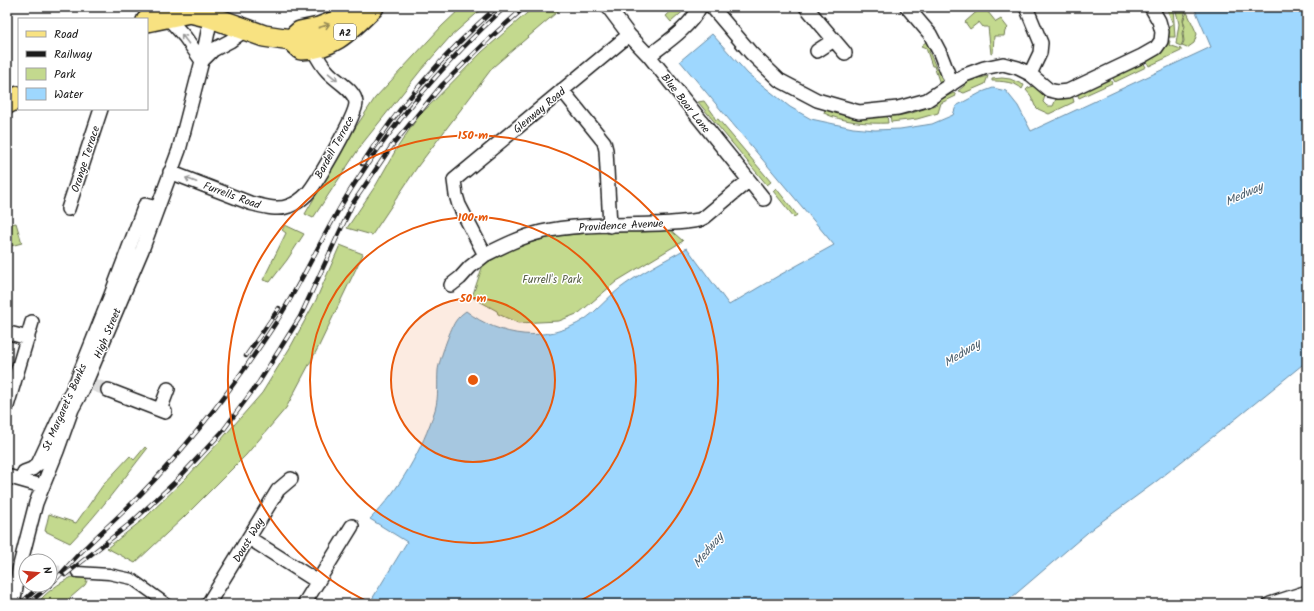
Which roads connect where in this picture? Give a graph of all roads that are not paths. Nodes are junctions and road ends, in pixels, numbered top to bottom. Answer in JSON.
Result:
{"nodes":[{"id":1,"x":354,"y":7,"type":"edge"},
{"id":2,"x":373,"y":7,"type":"edge"},
{"id":3,"x":608,"y":7,"type":"edge"},
{"id":4,"x":700,"y":7,"type":"edge"},
{"id":5,"x":712,"y":7,"type":"edge"},
{"id":6,"x":806,"y":7,"type":"edge"},
{"id":7,"x":907,"y":7,"type":"edge"},
{"id":8,"x":1026,"y":7,"type":"edge"},
{"id":9,"x":1152,"y":7,"type":"edge"},
{"id":10,"x":205,"y":13,"type":"edge"},
{"id":11,"x":155,"y":23,"type":"edge"},
{"id":12,"x":245,"y":30,"type":"junction"},
{"id":13,"x":629,"y":35,"type":"junction"},
{"id":14,"x":291,"y":40,"type":"junction"},
{"id":15,"x":834,"y":40,"type":"junction"},
{"id":16,"x":313,"y":49,"type":"junction"},
{"id":17,"x":817,"y":51,"type":"dead end"},
{"id":18,"x":845,"y":53,"type":"dead end"},
{"id":19,"x":649,"y":56,"type":"junction"},
{"id":20,"x":202,"y":61,"type":"junction"},
{"id":21,"x":1030,"y":74,"type":"junction"},
{"id":22,"x":952,"y":84,"type":"junction"},
{"id":23,"x":562,"y":90,"type":"junction"},
{"id":24,"x":18,"y":98,"type":"edge"},
{"id":25,"x":7,"y":103,"type":"edge"},
{"id":26,"x":101,"y":110,"type":"edge"},
{"id":27,"x":170,"y":172,"type":"junction"},
{"id":28,"x":748,"y":180,"type":"junction"},
{"id":29,"x":764,"y":199,"type":"dead end"},
{"id":30,"x":294,"y":204,"type":"joint"},
{"id":31,"x":157,"y":208,"type":"junction"},
{"id":32,"x":68,"y":209,"type":"dead end"},
{"id":33,"x":610,"y":226,"type":"junction"},
{"id":34,"x":485,"y":255,"type":"junction"},
{"id":35,"x":451,"y":284,"type":"dead end"},
{"id":36,"x":32,"y":322,"type":"dead end"},
{"id":37,"x":13,"y":334,"type":"dead end"},
{"id":38,"x":28,"y":338,"type":"junction"},
{"id":39,"x":168,"y":389,"type":"dead end"},
{"id":40,"x":108,"y":390,"type":"tunnel mouth"},
{"id":41,"x":7,"y":406,"type":"edge"},
{"id":42,"x":7,"y":476,"type":"edge"},
{"id":43,"x":291,"y":478,"type":"dead end"},
{"id":44,"x":21,"y":480,"type":"junction"},
{"id":45,"x":42,"y":486,"type":"junction"},
{"id":46,"x":352,"y":526,"type":"dead end"},
{"id":47,"x":249,"y":538,"type":"junction"},
{"id":48,"x":26,"y":553,"type":"edge"},
{"id":49,"x":77,"y":572,"type":"tunnel mouth"},
{"id":50,"x":318,"y":582,"type":"junction"},
{"id":51,"x":18,"y":585,"type":"edge"},
{"id":52,"x":1307,"y":592,"type":"edge"},
{"id":53,"x":13,"y":604,"type":"edge"},
{"id":54,"x":167,"y":604,"type":"edge"},
{"id":55,"x":208,"y":604,"type":"edge"},
{"id":56,"x":304,"y":604,"type":"edge"},
{"id":57,"x":1270,"y":604,"type":"edge"}],
"edges":[{"from":14,"to":1,"type":"main road","number":"A2","one_way":true},
{"from":2,"to":16,"type":"main road","number":"A2"},
{"from":3,"to":13,"type":"street","name":"Blue Boar Lane"},
{"from":4,"to":19,"type":"street"},
{"from":5,"to":22,"type":"street"},
{"from":6,"to":15,"type":"street"},
{"from":7,"to":22,"type":"street"},
{"from":8,"to":21,"type":"street"},
{"from":9,"to":21,"type":"street"},
{"from":10,"to":11,"type":"main road"},
{"from":10,"to":12,"type":"main road"},
{"from":10,"to":20,"type":"street","name":"High Street"},
{"from":20,"to":11,"type":"street","one_way":true},
{"from":12,"to":14,"type":"main road"},
{"from":12,"to":20,"type":"street"},
{"from":13,"to":19,"type":"street","name":"Blue Boar Lane"},
{"from":13,"to":23,"type":"street","name":"Glenway Road"},
{"from":14,"to":16,"type":"main road"},
{"from":15,"to":17,"type":"street"},
{"from":15,"to":18,"type":"street"},
{"from":16,"to":30,"type":"street","name":"Bardell Terrace","one_way":true},
{"from":19,"to":28,"type":"street","name":"Blue Boar Lane"},
{"from":20,"to":27,"type":"street","name":"High Street"},
{"from":21,"to":22,"type":"street"},
{"from":23,"to":33,"type":"street"},
{"from":23,"to":34,"type":"street","name":"Glenway Road"},
{"from":24,"to":25,"type":"main road"},
{"from":26,"to":32,"type":"street","name":"Orange Terrace"},
{"from":30,"to":27,"type":"street","name":"Furrells Road","one_way":true},
{"from":27,"to":31,"type":"street","name":"High Street"},
{"from":28,"to":29,"type":"street","name":"Blue Boar Lane"},
{"from":28,"to":33,"type":"street","name":"Providence Avenue"},
{"from":31,"to":44,"type":"street","name":"St Margaret's Banks"},
{"from":31,"to":45,"type":"street","name":"High Street"},
{"from":33,"to":34,"type":"street","name":"Providence Avenue"},
{"from":34,"to":35,"type":"street"},
{"from":36,"to":38,"type":"street"},
{"from":37,"to":38,"type":"street"},
{"from":38,"to":41,"type":"street"},
{"from":39,"to":40,"type":"street"},
{"from":42,"to":44,"type":"street"},
{"from":43,"to":47,"type":"street","name":"Doust Way"},
{"from":44,"to":45,"type":"street"},
{"from":45,"to":48,"type":"street","name":"High Street"},
{"from":46,"to":50,"type":"street"},
{"from":47,"to":50,"type":"street"},
{"from":47,"to":55,"type":"street","name":"Doust Way"},
{"from":49,"to":54,"type":"street"},
{"from":50,"to":56,"type":"street"},
{"from":51,"to":53,"type":"street","name":"High Street"},
{"from":52,"to":57,"type":"street"}]}
